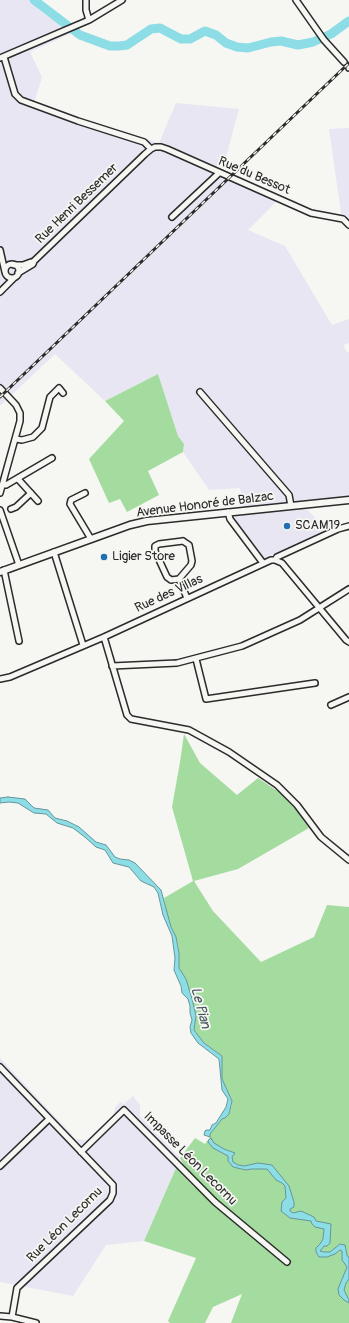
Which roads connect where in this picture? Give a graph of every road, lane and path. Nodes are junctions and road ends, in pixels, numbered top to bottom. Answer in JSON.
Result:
{"nodes":[{"id":1,"x":86,"y":0,"type":"edge"},
{"id":2,"x":122,"y":0,"type":"edge"},
{"id":3,"x":296,"y":0,"type":"edge"},
{"id":4,"x":89,"y":20,"type":"junction"},
{"id":5,"x":2,"y":58,"type":"edge"},
{"id":6,"x":344,"y":62,"type":"dead end"},
{"id":7,"x":151,"y":149,"type":"junction"},
{"id":8,"x":219,"y":173,"type":"junction"},
{"id":9,"x":172,"y":217,"type":"dead end"},
{"id":10,"x":349,"y":225,"type":"edge"},
{"id":11,"x":0,"y":251,"type":"edge"},
{"id":12,"x":34,"y":261,"type":"junction"},
{"id":13,"x":13,"y":265,"type":"junction"},
{"id":14,"x":5,"y":273,"type":"junction"},
{"id":15,"x":18,"y":273,"type":"junction"},
{"id":16,"x":14,"y":278,"type":"junction"},
{"id":17,"x":2,"y":290,"type":"edge"},
{"id":18,"x":0,"y":388,"type":"edge"},
{"id":19,"x":200,"y":392,"type":"dead end"},
{"id":20,"x":63,"y":393,"type":"dead end"},
{"id":21,"x":16,"y":439,"type":"junction"},
{"id":22,"x":52,"y":458,"type":"dead end"},
{"id":23,"x":18,"y":479,"type":"junction"},
{"id":24,"x":2,"y":485,"type":"junction"},
{"id":25,"x":0,"y":493,"type":"edge"},
{"id":26,"x":31,"y":493,"type":"junction"},
{"id":27,"x":86,"y":493,"type":"dead end"},
{"id":28,"x":349,"y":500,"type":"edge"},
{"id":29,"x":38,"y":501,"type":"dead end"},
{"id":30,"x":291,"y":506,"type":"junction"},
{"id":31,"x":11,"y":509,"type":"dead end"},
{"id":32,"x":0,"y":510,"type":"edge"},
{"id":33,"x":228,"y":512,"type":"junction"},
{"id":34,"x":349,"y":526,"type":"edge"},
{"id":35,"x":91,"y":539,"type":"junction"},
{"id":36,"x":54,"y":552,"type":"junction"},
{"id":37,"x":275,"y":560,"type":"junction"},
{"id":38,"x":263,"y":563,"type":"junction"},
{"id":39,"x":20,"y":565,"type":"junction"},
{"id":40,"x":2,"y":571,"type":"edge"},
{"id":41,"x":179,"y":579,"type":"junction"},
{"id":42,"x":349,"y":589,"type":"edge"},
{"id":43,"x":187,"y":598,"type":"junction"},
{"id":44,"x":319,"y":608,"type":"junction"},
{"id":45,"x":104,"y":636,"type":"junction"},
{"id":46,"x":19,"y":641,"type":"dead end"},
{"id":47,"x":349,"y":642,"type":"edge"},
{"id":48,"x":83,"y":645,"type":"junction"},
{"id":49,"x":196,"y":659,"type":"junction"},
{"id":50,"x":112,"y":666,"type":"junction"},
{"id":51,"x":0,"y":679,"type":"edge"},
{"id":52,"x":315,"y":683,"type":"dead end"},
{"id":53,"x":349,"y":697,"type":"edge"},
{"id":54,"x":331,"y":705,"type":"dead end"},
{"id":55,"x":349,"y":860,"type":"edge"},
{"id":56,"x":0,"y":1067,"type":"edge"},
{"id":57,"x":49,"y":1118,"type":"junction"},
{"id":58,"x":81,"y":1152,"type":"junction"},
{"id":59,"x":0,"y":1166,"type":"edge"},
{"id":60,"x":287,"y":1262,"type":"dead end"},
{"id":61,"x":0,"y":1316,"type":"edge"},
{"id":62,"x":12,"y":1317,"type":"junction"},
{"id":63,"x":36,"y":1323,"type":"edge"}],
"edges":[{"from":1,"to":4,"type":"street"},
{"from":2,"to":4,"type":"street"},
{"from":3,"to":6,"type":"street"},
{"from":4,"to":5,"type":"street"},
{"from":5,"to":7,"type":"street"},
{"from":7,"to":8,"type":"street","name":"Rue du Bessot"},
{"from":7,"to":12,"type":"street","name":"Rue Henri Bessemer"},
{"from":8,"to":9,"type":"street"},
{"from":8,"to":10,"type":"street","name":"Rue du Bessot"},
{"from":11,"to":13,"type":"street"},
{"from":11,"to":14,"type":"street"},
{"from":12,"to":13,"type":"street"},
{"from":12,"to":15,"type":"street","name":"Rue Henri Bessemer"},
{"from":13,"to":14,"type":"street"},
{"from":13,"to":15,"type":"street"},
{"from":14,"to":16,"type":"street"},
{"from":14,"to":17,"type":"street","name":"Rue Henri Bessemer"},
{"from":15,"to":16,"type":"street","name":"Rue Henri Bessemer"},
{"from":16,"to":17,"type":"street","name":"Rue Henri Bessemer"},
{"from":18,"to":21,"type":"street"},
{"from":19,"to":30,"type":"street"},
{"from":20,"to":21,"type":"street"},
{"from":21,"to":24,"type":"street"},
{"from":22,"to":23,"type":"street"},
{"from":23,"to":24,"type":"street"},
{"from":23,"to":26,"type":"street"},
{"from":24,"to":25,"type":"street"},
{"from":26,"to":29,"type":"street"},
{"from":26,"to":31,"type":"street"},
{"from":27,"to":35,"type":"street"},
{"from":28,"to":30,"type":"main road","name":"Avenue Honoré de Balzac"},
{"from":30,"to":33,"type":"main road","name":"Avenue Honoré de Balzac"},
{"from":32,"to":39,"type":"street"},
{"from":33,"to":35,"type":"main road","name":"Avenue Honoré de Balzac"},
{"from":33,"to":38,"type":"street"},
{"from":34,"to":37,"type":"street","name":"Rue des Villas"},
{"from":35,"to":36,"type":"main road","name":"Avenue Honoré de Balzac"},
{"from":36,"to":39,"type":"main road","name":"Avenue Honoré de Balzac"},
{"from":36,"to":48,"type":"street"},
{"from":37,"to":38,"type":"street","name":"Rue des Villas"},
{"from":37,"to":44,"type":"street"},
{"from":38,"to":43,"type":"street","name":"Rue des Villas"},
{"from":39,"to":40,"type":"main road","name":"Avenue Honoré de Balzac"},
{"from":40,"to":46,"type":"street"},
{"from":41,"to":41,"type":"street"},
{"from":41,"to":43,"type":"street"},
{"from":42,"to":44,"type":"street"},
{"from":43,"to":45,"type":"street","name":"Rue des Villas"},
{"from":44,"to":47,"type":"street"},
{"from":44,"to":49,"type":"street"},
{"from":45,"to":48,"type":"street","name":"Rue des Villas"},
{"from":45,"to":50,"type":"street"},
{"from":48,"to":51,"type":"street","name":"Rue des Villas"},
{"from":49,"to":50,"type":"street"},
{"from":49,"to":52,"type":"street"},
{"from":50,"to":55,"type":"street"},
{"from":53,"to":54,"type":"street"},
{"from":56,"to":57,"type":"street","name":"Rue Léon Lecornu"},
{"from":57,"to":58,"type":"street","name":"Rue Léon Lecornu"},
{"from":57,"to":59,"type":"street"},
{"from":58,"to":60,"type":"street","name":"Impasse Léon Lecornu"},
{"from":58,"to":62,"type":"street","name":"Rue Léon Lecornu"},
{"from":61,"to":62,"type":"street"},
{"from":62,"to":63,"type":"street"}]}
